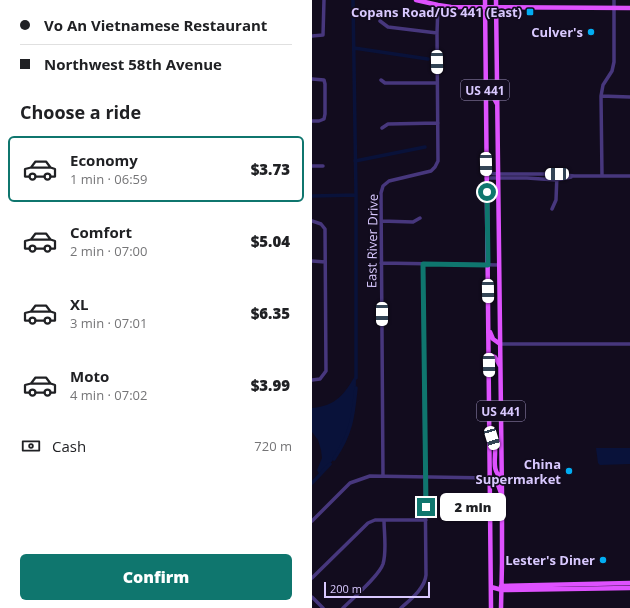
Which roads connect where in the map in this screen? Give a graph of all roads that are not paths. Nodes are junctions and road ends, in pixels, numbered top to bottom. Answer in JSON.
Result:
{"nodes":[{"id":1,"x":324,"y":0,"type":"edge"},
{"id":2,"x":416,"y":0,"type":"edge"},
{"id":3,"x":485,"y":0,"type":"edge"},
{"id":4,"x":496,"y":0,"type":"edge"},
{"id":5,"x":614,"y":0,"type":"edge"},
{"id":6,"x":438,"y":5,"type":"junction"},
{"id":7,"x":485,"y":7,"type":"junction"},
{"id":8,"x":496,"y":7,"type":"junction"},
{"id":9,"x":614,"y":8,"type":"junction"},
{"id":10,"x":630,"y":8,"type":"edge"},
{"id":11,"x":380,"y":22,"type":"dead end"},
{"id":12,"x":437,"y":33,"type":"junction"},
{"id":13,"x":312,"y":36,"type":"edge"},
{"id":14,"x":312,"y":78,"type":"edge"},
{"id":15,"x":381,"y":80,"type":"dead end"},
{"id":16,"x":437,"y":82,"type":"junction"},
{"id":17,"x":485,"y":87,"type":"junction"},
{"id":18,"x":601,"y":96,"type":"junction"},
{"id":19,"x":630,"y":97,"type":"edge"},
{"id":20,"x":497,"y":105,"type":"junction"},
{"id":21,"x":312,"y":121,"type":"edge"},
{"id":22,"x":438,"y":123,"type":"junction"},
{"id":23,"x":382,"y":128,"type":"dead end"},
{"id":24,"x":312,"y":166,"type":"edge"},
{"id":25,"x":323,"y":166,"type":"dead end"},
{"id":26,"x":557,"y":174,"type":"junction"},
{"id":27,"x":486,"y":176,"type":"junction"},
{"id":28,"x":498,"y":176,"type":"junction"},
{"id":29,"x":574,"y":176,"type":"junction"},
{"id":30,"x":602,"y":176,"type":"junction"},
{"id":31,"x":630,"y":176,"type":"edge"},
{"id":32,"x":556,"y":180,"type":"junction"},
{"id":33,"x":552,"y":209,"type":"dead end"},
{"id":34,"x":420,"y":218,"type":"dead end"},
{"id":35,"x":312,"y":221,"type":"edge"},
{"id":36,"x":381,"y":222,"type":"junction"},
{"id":37,"x":312,"y":262,"type":"edge"},
{"id":38,"x":325,"y":262,"type":"junction"},
{"id":39,"x":381,"y":263,"type":"junction"},
{"id":40,"x":423,"y":264,"type":"junction"},
{"id":41,"x":488,"y":265,"type":"junction"},
{"id":42,"x":499,"y":265,"type":"junction"},
{"id":43,"x":488,"y":328,"type":"junction"},
{"id":44,"x":500,"y":344,"type":"junction"},
{"id":45,"x":630,"y":344,"type":"edge"},
{"id":46,"x":488,"y":354,"type":"junction"},
{"id":47,"x":500,"y":367,"type":"junction"},
{"id":48,"x":312,"y":380,"type":"edge"},
{"id":49,"x":489,"y":428,"type":"junction"},
{"id":50,"x":384,"y":476,"type":"junction"},
{"id":51,"x":426,"y":477,"type":"junction"},
{"id":52,"x":490,"y":478,"type":"junction"},
{"id":53,"x":502,"y":478,"type":"junction"},
{"id":54,"x":502,"y":496,"type":"junction"},
{"id":55,"x":384,"y":520,"type":"junction"},
{"id":56,"x":426,"y":520,"type":"junction"},
{"id":57,"x":312,"y":521,"type":"edge"},
{"id":58,"x":312,"y":578,"type":"edge"},
{"id":59,"x":616,"y":583,"type":"junction"},
{"id":60,"x":630,"y":583,"type":"edge"},
{"id":61,"x":491,"y":587,"type":"junction"},
{"id":62,"x":502,"y":588,"type":"junction"},
{"id":63,"x":610,"y":588,"type":"junction"},
{"id":64,"x":630,"y":588,"type":"edge"},
{"id":65,"x":312,"y":597,"type":"edge"},
{"id":66,"x":323,"y":608,"type":"edge"},
{"id":67,"x":343,"y":608,"type":"edge"},
{"id":68,"x":401,"y":608,"type":"edge"},
{"id":69,"x":491,"y":608,"type":"edge"},
{"id":70,"x":501,"y":608,"type":"edge"}],
"edges":[{"from":1,"to":13,"type":"street"},
{"from":2,"to":6,"type":"main road"},
{"from":3,"to":7,"type":"main road","number":"US 441"},
{"from":4,"to":8,"type":"main road","number":"US 441"},
{"from":5,"to":9,"type":"street"},
{"from":6,"to":7,"type":"main road"},
{"from":6,"to":12,"type":"street","name":"East River Drive"},
{"from":7,"to":8,"type":"main road"},
{"from":7,"to":17,"type":"main road","number":"US 441"},
{"from":8,"to":9,"type":"main road"},
{"from":8,"to":20,"type":"main road","number":"US 441"},
{"from":9,"to":10,"type":"main road"},
{"from":9,"to":18,"type":"street"},
{"from":11,"to":12,"type":"street"},
{"from":12,"to":16,"type":"street","name":"East River Drive"},
{"from":14,"to":21,"type":"street"},
{"from":15,"to":16,"type":"street"},
{"from":16,"to":22,"type":"street","name":"East River Drive"},
{"from":17,"to":20,"type":"main road"},
{"from":17,"to":27,"type":"main road","number":"US 441"},
{"from":18,"to":19,"type":"street"},
{"from":18,"to":30,"type":"street"},
{"from":20,"to":28,"type":"main road","number":"US 441"},
{"from":22,"to":23,"type":"street"},
{"from":22,"to":36,"type":"street","name":"East River Drive"},
{"from":24,"to":25,"type":"street"},
{"from":26,"to":28,"type":"street"},
{"from":26,"to":29,"type":"street"},
{"from":26,"to":32,"type":"street"},
{"from":27,"to":28,"type":"street"},
{"from":27,"to":41,"type":"main road","number":"US 441"},
{"from":28,"to":32,"type":"street"},
{"from":28,"to":42,"type":"main road","number":"US 441"},
{"from":29,"to":30,"type":"street"},
{"from":29,"to":32,"type":"street"},
{"from":30,"to":31,"type":"street"},
{"from":32,"to":33,"type":"street"},
{"from":34,"to":36,"type":"street"},
{"from":35,"to":38,"type":"street"},
{"from":36,"to":39,"type":"street","name":"East River Drive"},
{"from":37,"to":38,"type":"street"},
{"from":38,"to":48,"type":"street"},
{"from":39,"to":40,"type":"street"},
{"from":39,"to":50,"type":"street","name":"East River Drive"},
{"from":40,"to":41,"type":"street"},
{"from":40,"to":51,"type":"street"},
{"from":41,"to":42,"type":"street"},
{"from":41,"to":43,"type":"main road","number":"US 441"},
{"from":42,"to":44,"type":"main road","number":"US 441"},
{"from":43,"to":44,"type":"main road"},
{"from":43,"to":46,"type":"main road","number":"US 441"},
{"from":44,"to":45,"type":"street"},
{"from":44,"to":47,"type":"main road","number":"US 441"},
{"from":46,"to":47,"type":"main road"},
{"from":46,"to":49,"type":"main road","number":"US 441"},
{"from":47,"to":53,"type":"main road","number":"US 441"},
{"from":49,"to":52,"type":"main road","number":"US 441"},
{"from":49,"to":53,"type":"main road"},
{"from":50,"to":51,"type":"street"},
{"from":50,"to":57,"type":"street"},
{"from":51,"to":52,"type":"street"},
{"from":51,"to":56,"type":"street"},
{"from":52,"to":54,"type":"main road"},
{"from":52,"to":61,"type":"main road","number":"US 441"},
{"from":53,"to":54,"type":"main road","number":"US 441"},
{"from":54,"to":62,"type":"main road","number":"US 441"},
{"from":55,"to":56,"type":"street"},
{"from":55,"to":58,"type":"street"},
{"from":55,"to":67,"type":"street"},
{"from":56,"to":68,"type":"street"},
{"from":59,"to":60,"type":"main road"},
{"from":59,"to":62,"type":"main road"},
{"from":59,"to":63,"type":"main road"},
{"from":61,"to":62,"type":"main road"},
{"from":61,"to":69,"type":"main road","number":"US 441"},
{"from":62,"to":63,"type":"main road"},
{"from":62,"to":70,"type":"main road","number":"US 441"},
{"from":63,"to":64,"type":"main road"},
{"from":65,"to":66,"type":"street"}]}
